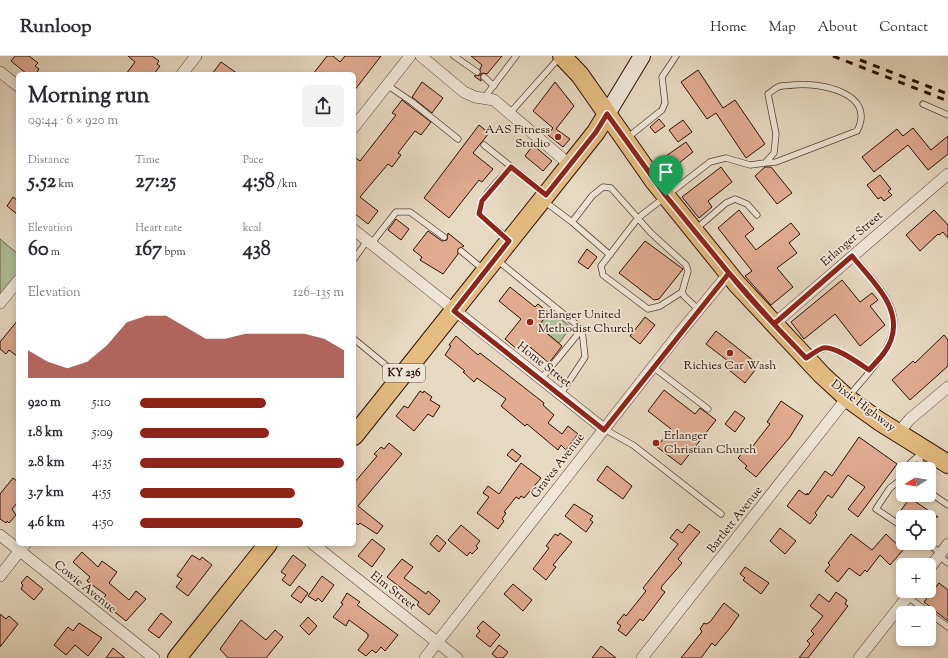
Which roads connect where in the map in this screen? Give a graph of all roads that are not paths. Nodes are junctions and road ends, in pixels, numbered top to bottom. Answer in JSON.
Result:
{"nodes":[{"id":1,"x":196,"y":56,"type":"edge"},
{"id":2,"x":421,"y":56,"type":"edge"},
{"id":3,"x":454,"y":56,"type":"edge"},
{"id":4,"x":516,"y":56,"type":"edge"},
{"id":5,"x":561,"y":56,"type":"edge"},
{"id":6,"x":642,"y":56,"type":"edge"},
{"id":7,"x":676,"y":56,"type":"edge"},
{"id":8,"x":408,"y":57,"type":"edge"},
{"id":9,"x":0,"y":72,"type":"edge"},
{"id":10,"x":184,"y":72,"type":"edge"},
{"id":11,"x":477,"y":72,"type":"dead end"},
{"id":12,"x":484,"y":78,"type":"dead end"},
{"id":13,"x":16,"y":84,"type":"edge"},
{"id":14,"x":387,"y":85,"type":"junction"},
{"id":15,"x":494,"y":86,"type":"junction"},
{"id":16,"x":484,"y":98,"type":"junction"},
{"id":17,"x":923,"y":104,"type":"dead end"},
{"id":18,"x":510,"y":113,"type":"junction"},
{"id":19,"x":607,"y":114,"type":"junction"},
{"id":20,"x":948,"y":115,"type":"edge"},
{"id":21,"x":356,"y":124,"type":"edge"},
{"id":22,"x":458,"y":139,"type":"dead end"},
{"id":23,"x":625,"y":140,"type":"junction"},
{"id":24,"x":484,"y":145,"type":"dead end"},
{"id":25,"x":765,"y":162,"type":"junction"},
{"id":26,"x":570,"y":165,"type":"junction"},
{"id":27,"x":511,"y":167,"type":"junction"},
{"id":28,"x":948,"y":174,"type":"edge"},
{"id":29,"x":666,"y":196,"type":"junction"},
{"id":30,"x":544,"y":197,"type":"junction"},
{"id":31,"x":758,"y":215,"type":"dead end"},
{"id":32,"x":638,"y":218,"type":"junction"},
{"id":33,"x":572,"y":222,"type":"junction"},
{"id":34,"x":694,"y":230,"type":"junction"},
{"id":35,"x":356,"y":232,"type":"edge"},
{"id":36,"x":444,"y":237,"type":"dead end"},
{"id":37,"x":509,"y":241,"type":"junction"},
{"id":38,"x":369,"y":242,"type":"junction"},
{"id":39,"x":461,"y":252,"type":"dead end"},
{"id":40,"x":610,"y":255,"type":"junction"},
{"id":41,"x":852,"y":256,"type":"junction"},
{"id":42,"x":356,"y":257,"type":"edge"},
{"id":43,"x":491,"y":265,"type":"junction"},
{"id":44,"x":729,"y":273,"type":"junction"},
{"id":45,"x":16,"y":283,"type":"edge"},
{"id":46,"x":682,"y":292,"type":"junction"},
{"id":47,"x":0,"y":303,"type":"edge"},
{"id":48,"x":699,"y":310,"type":"junction"},
{"id":49,"x":454,"y":311,"type":"junction"},
{"id":50,"x":774,"y":324,"type":"junction"},
{"id":51,"x":582,"y":329,"type":"junction"},
{"id":52,"x":356,"y":341,"type":"edge"},
{"id":53,"x":806,"y":358,"type":"junction"},
{"id":54,"x":653,"y":367,"type":"junction"},
{"id":55,"x":869,"y":370,"type":"junction"},
{"id":56,"x":401,"y":378,"type":"junction"},
{"id":57,"x":541,"y":380,"type":"junction"},
{"id":58,"x":948,"y":387,"type":"edge"},
{"id":59,"x":560,"y":395,"type":"junction"},
{"id":60,"x":847,"y":398,"type":"junction"},
{"id":61,"x":708,"y":409,"type":"dead end"},
{"id":62,"x":604,"y":430,"type":"junction"},
{"id":63,"x":898,"y":433,"type":"junction"},
{"id":64,"x":356,"y":434,"type":"edge"},
{"id":65,"x":922,"y":452,"type":"junction"},
{"id":66,"x":911,"y":462,"type":"edge"},
{"id":67,"x":920,"y":462,"type":"edge"},
{"id":68,"x":948,"y":464,"type":"edge"},
{"id":69,"x":896,"y":483,"type":"edge"},
{"id":70,"x":936,"y":497,"type":"edge"},
{"id":71,"x":948,"y":505,"type":"edge"},
{"id":72,"x":721,"y":514,"type":"dead end"},
{"id":73,"x":896,"y":523,"type":"edge"},
{"id":74,"x":0,"y":535,"type":"edge"},
{"id":75,"x":16,"y":544,"type":"edge"},
{"id":76,"x":266,"y":546,"type":"edge"},
{"id":77,"x":316,"y":546,"type":"edge"},
{"id":78,"x":22,"y":548,"type":"edge"},
{"id":79,"x":944,"y":554,"type":"edge"},
{"id":80,"x":936,"y":562,"type":"edge"},
{"id":81,"x":0,"y":576,"type":"edge"},
{"id":82,"x":907,"y":598,"type":"edge"},
{"id":83,"x":915,"y":598,"type":"edge"},
{"id":84,"x":948,"y":627,"type":"edge"},
{"id":85,"x":437,"y":642,"type":"junction"},
{"id":86,"x":154,"y":658,"type":"edge"},
{"id":87,"x":177,"y":658,"type":"edge"},
{"id":88,"x":424,"y":658,"type":"edge"},
{"id":89,"x":457,"y":658,"type":"edge"},
{"id":90,"x":642,"y":658,"type":"edge"},
{"id":91,"x":859,"y":658,"type":"edge"}],
"edges":[{"from":1,"to":10,"type":"street"},
{"from":2,"to":16,"type":"street"},
{"from":3,"to":11,"type":"lane"},
{"from":4,"to":15,"type":"lane"},
{"from":5,"to":18,"type":"lane"},
{"from":5,"to":19,"type":"main road","name":"Dixie Highway"},
{"from":6,"to":19,"type":"main road","number":"KY 236"},
{"from":7,"to":23,"type":"lane"},
{"from":8,"to":14,"type":"street"},
{"from":9,"to":13,"type":"street"},
{"from":12,"to":15,"type":"lane"},
{"from":14,"to":21,"type":"street"},
{"from":14,"to":22,"type":"lane"},
{"from":15,"to":16,"type":"lane"},
{"from":16,"to":18,"type":"street"},
{"from":17,"to":20,"type":"lane"},
{"from":18,"to":26,"type":"street"},
{"from":19,"to":23,"type":"main road","name":"Dixie Highway"},
{"from":19,"to":26,"type":"main road","number":"KY 236"},
{"from":23,"to":29,"type":"main road","name":"Dixie Highway"},
{"from":24,"to":27,"type":"lane"},
{"from":25,"to":25,"type":"lane"},
{"from":25,"to":29,"type":"lane"},
{"from":26,"to":30,"type":"main road","number":"KY 236"},
{"from":27,"to":30,"type":"lane"},
{"from":27,"to":37,"type":"lane"},
{"from":28,"to":41,"type":"street","name":"Erlanger Street"},
{"from":29,"to":32,"type":"lane"},
{"from":29,"to":34,"type":"main road","name":"Dixie Highway"},
{"from":30,"to":33,"type":"lane"},
{"from":30,"to":37,"type":"main road","number":"KY 236"},
{"from":31,"to":34,"type":"lane"},
{"from":32,"to":33,"type":"lane"},
{"from":32,"to":40,"type":"lane"},
{"from":32,"to":46,"type":"lane"},
{"from":33,"to":40,"type":"lane"},
{"from":34,"to":44,"type":"main road","name":"Dixie Highway"},
{"from":35,"to":38,"type":"street","name":"Home Street"},
{"from":36,"to":38,"type":"lane"},
{"from":37,"to":43,"type":"main road","number":"KY 236"},
{"from":38,"to":42,"type":"lane"},
{"from":38,"to":49,"type":"street","name":"Home Street"},
{"from":39,"to":43,"type":"lane"},
{"from":40,"to":46,"type":"lane"},
{"from":41,"to":50,"type":"street","name":"Erlanger Street"},
{"from":41,"to":55,"type":"lane"},
{"from":43,"to":49,"type":"main road","number":"KY 236"},
{"from":43,"to":51,"type":"lane"},
{"from":44,"to":48,"type":"street","name":"Graves Avenue"},
{"from":44,"to":50,"type":"main road","name":"Dixie Highway"},
{"from":45,"to":47,"type":"street"},
{"from":46,"to":48,"type":"lane"},
{"from":48,"to":54,"type":"street","name":"Graves Avenue"},
{"from":49,"to":56,"type":"main road","number":"KY 236"},
{"from":49,"to":57,"type":"street","name":"Home Street"},
{"from":50,"to":53,"type":"main road","name":"Dixie Highway"},
{"from":51,"to":57,"type":"lane"},
{"from":51,"to":59,"type":"lane"},
{"from":52,"to":56,"type":"lane"},
{"from":53,"to":55,"type":"lane"},
{"from":53,"to":60,"type":"main road","name":"Dixie Highway"},
{"from":54,"to":61,"type":"lane"},
{"from":54,"to":62,"type":"street","name":"Graves Avenue"},
{"from":55,"to":60,"type":"lane"},
{"from":56,"to":64,"type":"main road","number":"KY 236"},
{"from":57,"to":59,"type":"street","name":"Home Street"},
{"from":58,"to":63,"type":"street"},
{"from":59,"to":62,"type":"street","name":"Home Street"},
{"from":60,"to":63,"type":"main road","name":"Dixie Highway"},
{"from":60,"to":90,"type":"street","name":"Bartlett Avenue"},
{"from":62,"to":72,"type":"lane","name":"Home Street"},
{"from":62,"to":85,"type":"street","name":"Graves Avenue"},
{"from":63,"to":65,"type":"main road","name":"Dixie Highway"},
{"from":65,"to":66,"type":"lane"},
{"from":65,"to":67,"type":"lane"},
{"from":65,"to":68,"type":"main road","name":"Dixie Highway"},
{"from":69,"to":73,"type":"lane"},
{"from":70,"to":71,"type":"lane"},
{"from":74,"to":75,"type":"street","name":"Cowie Avenue"},
{"from":76,"to":87,"type":"main road"},
{"from":77,"to":85,"type":"street","name":"Elm Street"},
{"from":78,"to":81,"type":"street"},
{"from":78,"to":86,"type":"street","name":"Cowie Avenue"},
{"from":79,"to":80,"type":"street"},
{"from":82,"to":91,"type":"street"},
{"from":83,"to":84,"type":"lane"},
{"from":85,"to":88,"type":"street","name":"Graves Avenue"},
{"from":85,"to":89,"type":"street","name":"Elm Street"}]}
